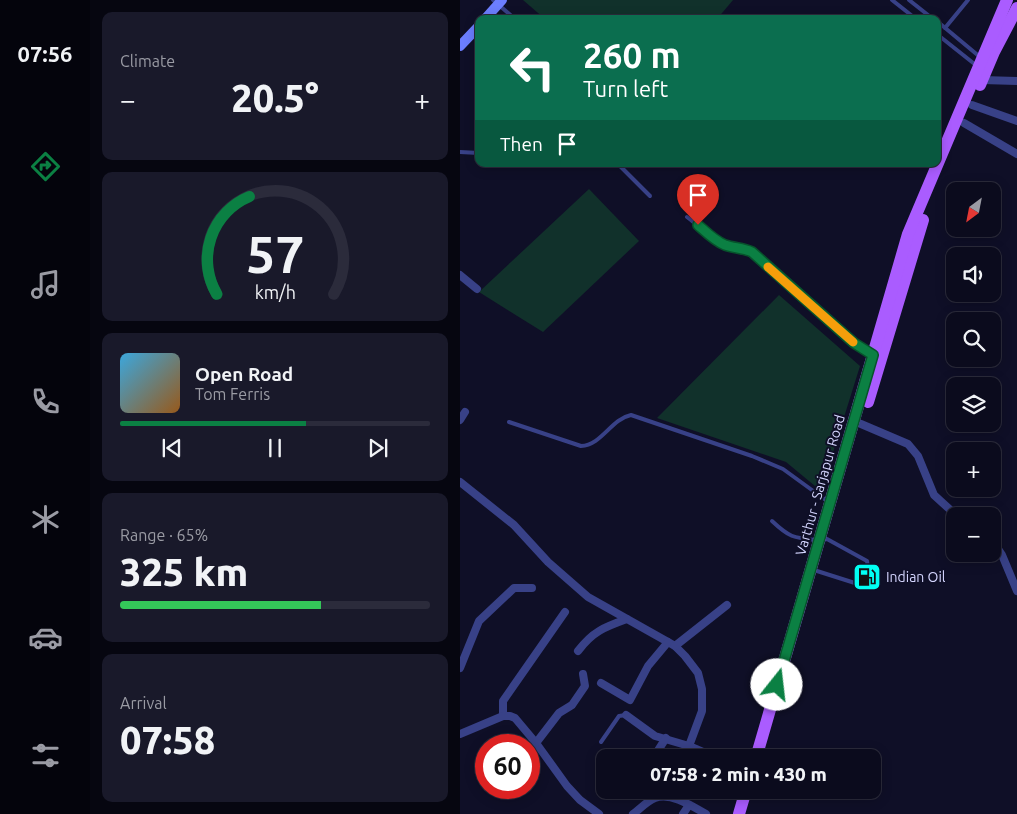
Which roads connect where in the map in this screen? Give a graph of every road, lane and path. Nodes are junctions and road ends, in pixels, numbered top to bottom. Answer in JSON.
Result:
{"nodes":[{"id":1,"x":892,"y":0,"type":"edge"},
{"id":2,"x":910,"y":0,"type":"edge"},
{"id":3,"x":968,"y":0,"type":"edge"},
{"id":4,"x":1007,"y":0,"type":"edge"},
{"id":5,"x":498,"y":1,"type":"edge"},
{"id":6,"x":1017,"y":8,"type":"edge"},
{"id":7,"x":488,"y":15,"type":"edge"},
{"id":8,"x":511,"y":15,"type":"edge"},
{"id":9,"x":911,"y":15,"type":"edge"},
{"id":10,"x":929,"y":15,"type":"edge"},
{"id":11,"x":941,"y":25,"type":"edge"},
{"id":12,"x":945,"y":28,"type":"junction"},
{"id":13,"x":475,"y":30,"type":"edge"},
{"id":14,"x":941,"y":37,"type":"edge"},
{"id":15,"x":460,"y":46,"type":"edge"},
{"id":16,"x":981,"y":69,"type":"junction"},
{"id":17,"x":1017,"y":81,"type":"edge"},
{"id":18,"x":972,"y":105,"type":"junction"},
{"id":19,"x":1017,"y":121,"type":"edge"},
{"id":20,"x":964,"y":123,"type":"junction"},
{"id":21,"x":460,"y":152,"type":"edge"},
{"id":22,"x":475,"y":153,"type":"edge"},
{"id":23,"x":1017,"y":154,"type":"edge"},
{"id":24,"x":941,"y":159,"type":"edge"},
{"id":25,"x":621,"y":167,"type":"edge"},
{"id":26,"x":938,"y":167,"type":"edge"},
{"id":27,"x":650,"y":196,"type":"dead end"},
{"id":28,"x":687,"y":217,"type":"dead end"},
{"id":29,"x":460,"y":275,"type":"edge"},
{"id":30,"x":477,"y":289,"type":"dead end"},
{"id":31,"x":877,"y":358,"type":"junction"},
{"id":32,"x":465,"y":412,"type":"dead end"},
{"id":33,"x":460,"y":420,"type":"edge"},
{"id":34,"x":509,"y":422,"type":"dead end"},
{"id":35,"x":861,"y":424,"type":"junction"},
{"id":36,"x":460,"y":482,"type":"edge"},
{"id":37,"x":833,"y":506,"type":"junction"},
{"id":38,"x":947,"y":507,"type":"edge"},
{"id":39,"x":772,"y":521,"type":"dead end"},
{"id":40,"x":823,"y":540,"type":"junction"},
{"id":41,"x":1001,"y":554,"type":"edge"},
{"id":42,"x":818,"y":572,"type":"junction"},
{"id":43,"x":532,"y":588,"type":"dead end"},
{"id":44,"x":1017,"y":592,"type":"edge"},
{"id":45,"x":727,"y":605,"type":"dead end"},
{"id":46,"x":565,"y":612,"type":"dead end"},
{"id":47,"x":627,"y":619,"type":"junction"},
{"id":48,"x":672,"y":644,"type":"junction"},
{"id":49,"x":578,"y":651,"type":"dead end"},
{"id":50,"x":460,"y":668,"type":"edge"},
{"id":51,"x":460,"y":673,"type":"edge"},
{"id":52,"x":583,"y":674,"type":"dead end"},
{"id":53,"x":601,"y":683,"type":"dead end"},
{"id":54,"x":626,"y":715,"type":"joint"},
{"id":55,"x":504,"y":716,"type":"junction"},
{"id":56,"x":461,"y":732,"type":"edge"},
{"id":57,"x":528,"y":734,"type":"edge"},
{"id":58,"x":540,"y":738,"type":"edge"},
{"id":59,"x":666,"y":738,"type":"junction"},
{"id":60,"x":601,"y":742,"type":"dead end"},
{"id":61,"x":689,"y":746,"type":"junction"},
{"id":62,"x":540,"y":749,"type":"edge"},
{"id":63,"x":659,"y":749,"type":"edge"},
{"id":64,"x":696,"y":749,"type":"edge"},
{"id":65,"x":759,"y":749,"type":"edge"},
{"id":66,"x":766,"y":749,"type":"edge"},
{"id":67,"x":743,"y":799,"type":"edge"},
{"id":68,"x":752,"y":799,"type":"edge"},
{"id":69,"x":689,"y":805,"type":"junction"},
{"id":70,"x":596,"y":813,"type":"edge"},
{"id":71,"x":633,"y":814,"type":"edge"},
{"id":72,"x":684,"y":814,"type":"edge"},
{"id":73,"x":706,"y":814,"type":"edge"},
{"id":74,"x":739,"y":814,"type":"edge"},
{"id":75,"x":748,"y":814,"type":"edge"}],
"edges":[{"from":1,"to":9,"type":"lane"},
{"from":2,"to":10,"type":"lane"},
{"from":3,"to":12,"type":"lane"},
{"from":4,"to":16,"type":"main road","name":"Varthur - Sarjapur Road"},
{"from":5,"to":7,"type":"street"},
{"from":5,"to":8,"type":"lane"},
{"from":6,"to":16,"type":"main road","name":"Varthur - Sarjapur Road"},
{"from":11,"to":12,"type":"lane"},
{"from":12,"to":16,"type":"lane"},
{"from":13,"to":15,"type":"street"},
{"from":14,"to":16,"type":"lane"},
{"from":16,"to":17,"type":"street"},
{"from":16,"to":18,"type":"main road","name":"Varthur - Sarjapur Road"},
{"from":16,"to":24,"type":"main road","name":"Varthur - Sarjapur Road"},
{"from":18,"to":19,"type":"street"},
{"from":18,"to":20,"type":"main road","name":"Varthur - Sarjapur Road"},
{"from":20,"to":23,"type":"street"},
{"from":20,"to":31,"type":"main road","name":"Varthur - Sarjapur Road"},
{"from":21,"to":22,"type":"lane"},
{"from":25,"to":27,"type":"lane"},
{"from":26,"to":31,"type":"main road","name":"Varthur - Sarjapur Road"},
{"from":28,"to":31,"type":"lane"},
{"from":29,"to":30,"type":"street"},
{"from":31,"to":35,"type":"main road","name":"Varthur - Sarjapur Road"},
{"from":31,"to":37,"type":"main road","name":"Varthur - Sarjapur Road"},
{"from":32,"to":33,"type":"street"},
{"from":34,"to":37,"type":"lane"},
{"from":35,"to":37,"type":"main road","name":"Varthur - Sarjapur Road"},
{"from":35,"to":38,"type":"street"},
{"from":36,"to":47,"type":"street"},
{"from":37,"to":40,"type":"main road","name":"Varthur - Sarjapur Road"},
{"from":39,"to":40,"type":"lane"},
{"from":40,"to":42,"type":"main road","name":"Varthur - Sarjapur Road"},
{"from":40,"to":42,"type":"lane"},
{"from":40,"to":65,"type":"main road","name":"Varthur - Sarjapur Road"},
{"from":41,"to":44,"type":"street"},
{"from":42,"to":66,"type":"main road","name":"Varthur - Sarjapur Road"},
{"from":43,"to":50,"type":"street"},
{"from":45,"to":48,"type":"street"},
{"from":46,"to":55,"type":"street"},
{"from":47,"to":48,"type":"street"},
{"from":47,"to":49,"type":"street"},
{"from":48,"to":53,"type":"street"},
{"from":48,"to":61,"type":"street"},
{"from":50,"to":51,"type":"street"},
{"from":52,"to":58,"type":"street"},
{"from":54,"to":59,"type":"street"},
{"from":54,"to":60,"type":"lane"},
{"from":55,"to":56,"type":"street"},
{"from":55,"to":57,"type":"street"},
{"from":59,"to":61,"type":"street"},
{"from":59,"to":63,"type":"street"},
{"from":61,"to":64,"type":"street"},
{"from":62,"to":70,"type":"street"},
{"from":67,"to":74,"type":"main road"},
{"from":68,"to":75,"type":"main road"},
{"from":69,"to":71,"type":"street"},
{"from":69,"to":72,"type":"street"},
{"from":69,"to":73,"type":"street"}]}
